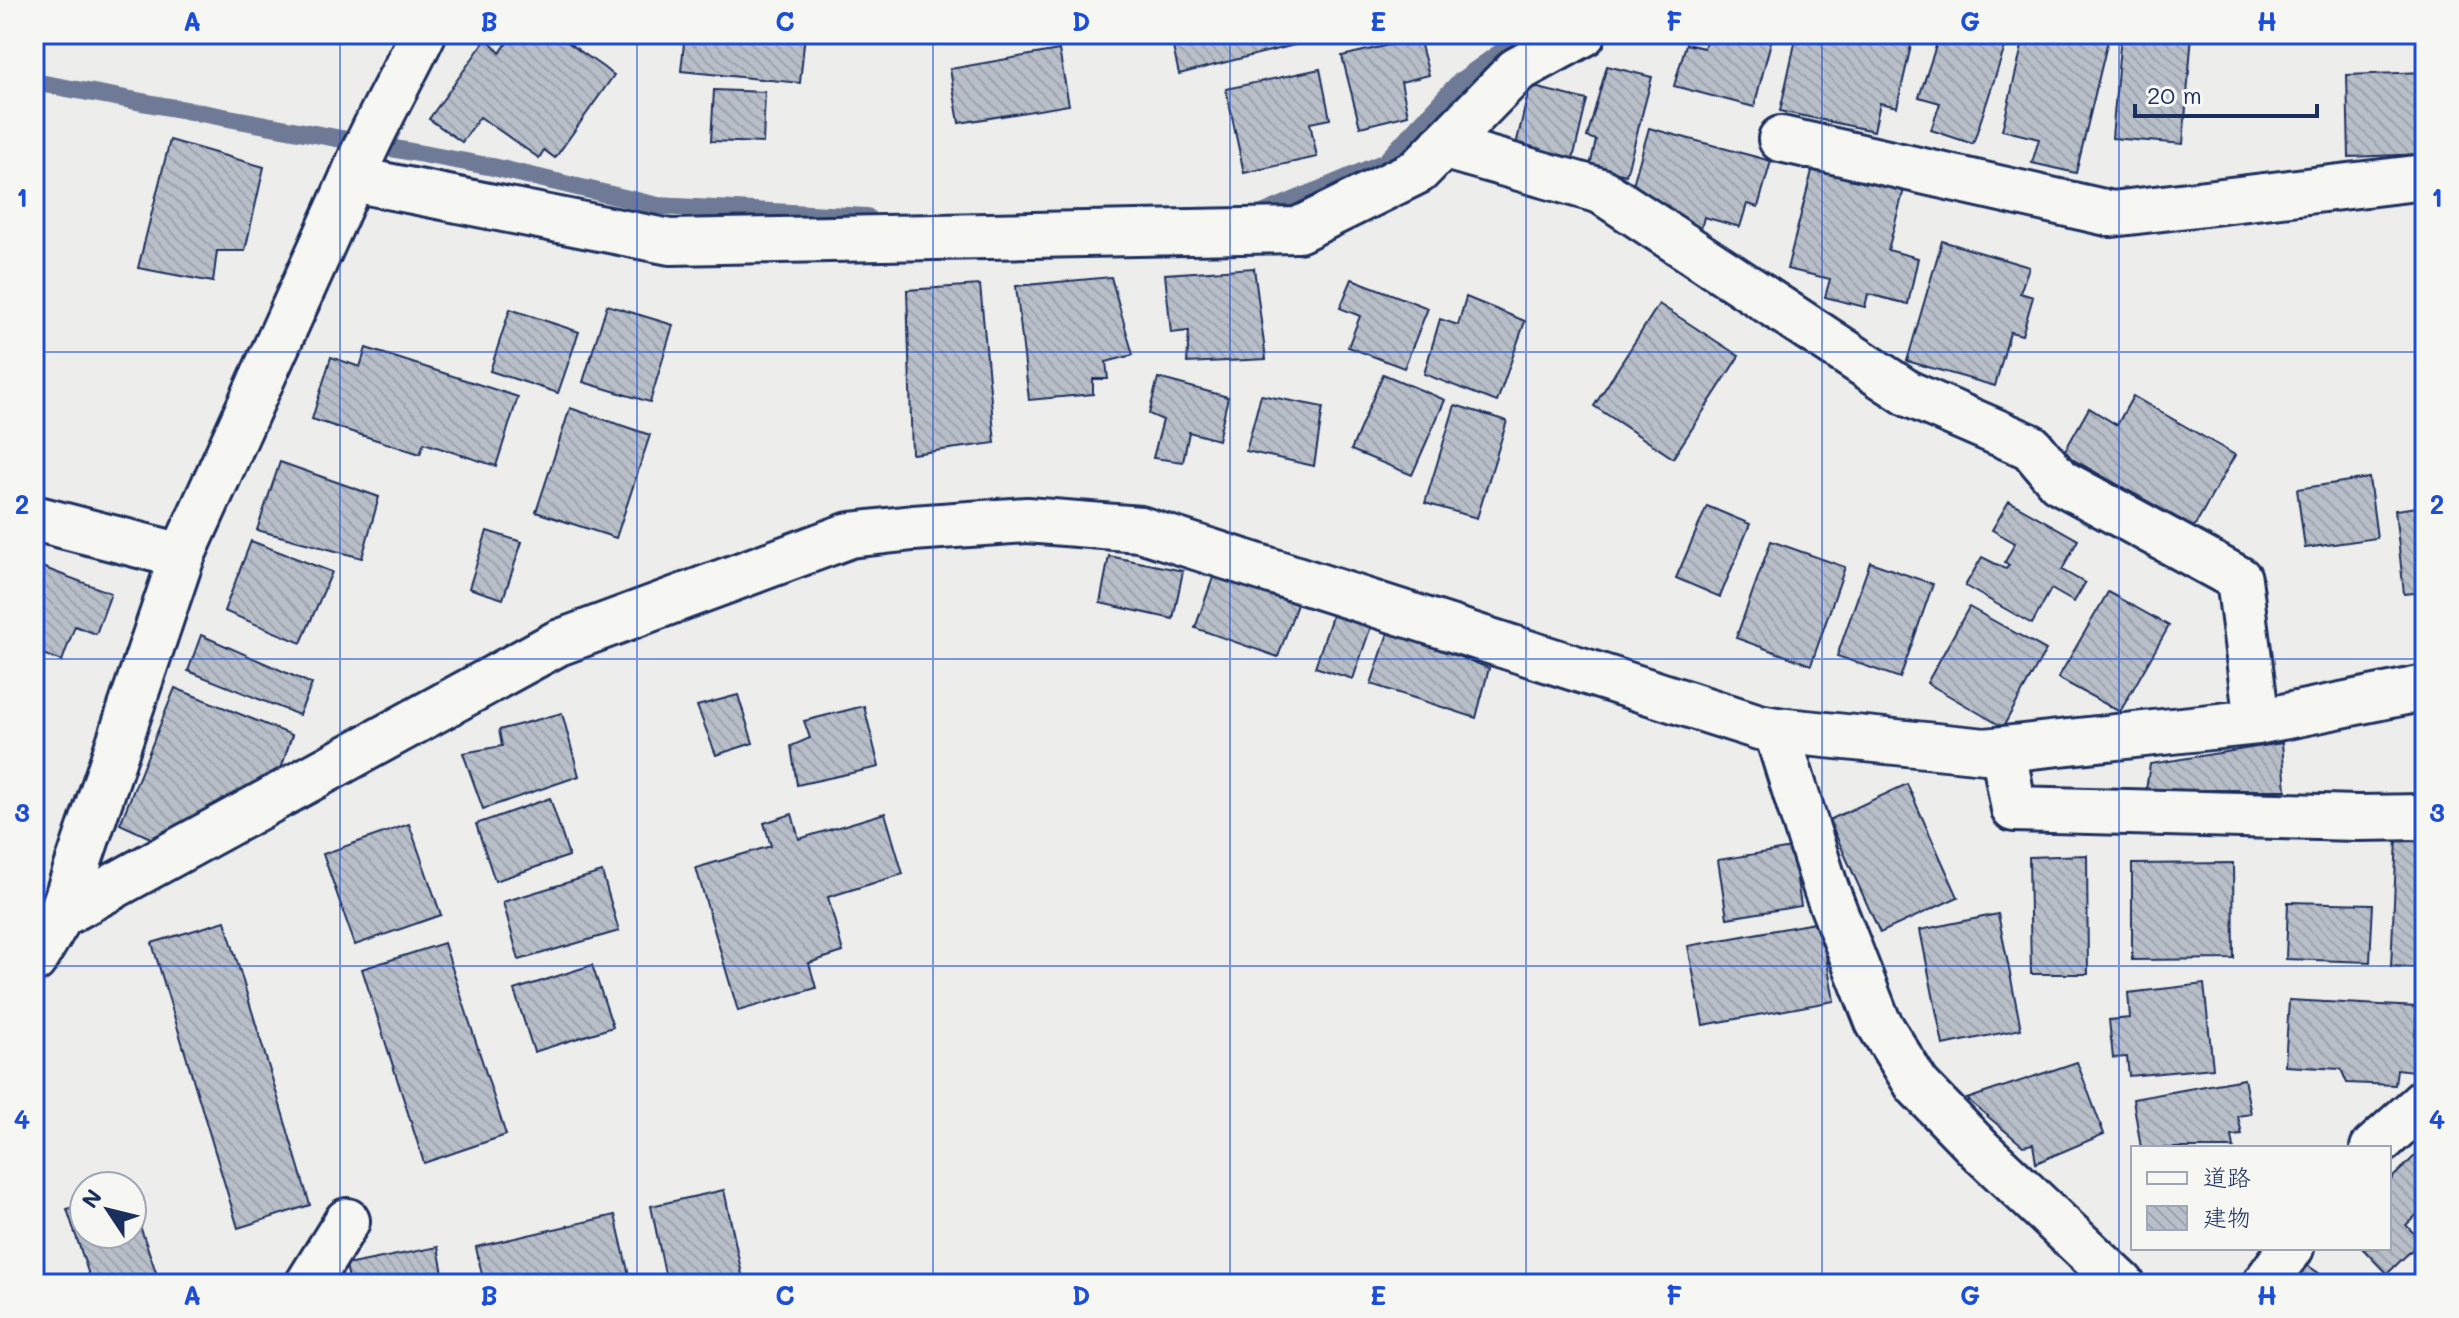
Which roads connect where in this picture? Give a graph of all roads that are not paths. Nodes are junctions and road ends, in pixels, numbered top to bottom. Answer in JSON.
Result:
{"nodes":[{"id":1,"x":423,"y":34,"type":"edge"},
{"id":2,"x":1583,"y":34,"type":"edge"},
{"id":3,"x":1781,"y":139,"type":"dead end"},
{"id":4,"x":1442,"y":146,"type":"junction"},
{"id":5,"x":2425,"y":177,"type":"edge"},
{"id":6,"x":352,"y":179,"type":"junction"},
{"id":7,"x":34,"y":518,"type":"edge"},
{"id":8,"x":182,"y":556,"type":"junction"},
{"id":9,"x":2425,"y":688,"type":"edge"},
{"id":10,"x":2257,"y":722,"type":"junction"},
{"id":11,"x":1776,"y":730,"type":"junction"},
{"id":12,"x":2003,"y":750,"type":"junction"},
{"id":13,"x":2425,"y":817,"type":"edge"},
{"id":14,"x":61,"y":915,"type":"junction"},
{"id":15,"x":34,"y":960,"type":"edge"},
{"id":16,"x":2425,"y":1101,"type":"edge"},
{"id":17,"x":2375,"y":1146,"type":"edge"},
{"id":18,"x":347,"y":1221,"type":"dead end"},
{"id":19,"x":2290,"y":1250,"type":"edge"},
{"id":20,"x":308,"y":1284,"type":"edge"},
{"id":21,"x":2122,"y":1284,"type":"edge"},
{"id":22,"x":2265,"y":1284,"type":"edge"}],
"edges":[{"from":1,"to":6,"type":"street"},
{"from":2,"to":4,"type":"street"},
{"from":3,"to":5,"type":"street"},
{"from":4,"to":6,"type":"street"},
{"from":4,"to":10,"type":"street"},
{"from":6,"to":8,"type":"street"},
{"from":7,"to":8,"type":"street"},
{"from":8,"to":14,"type":"street"},
{"from":9,"to":10,"type":"street"},
{"from":10,"to":12,"type":"street"},
{"from":11,"to":12,"type":"street"},
{"from":11,"to":14,"type":"street"},
{"from":11,"to":21,"type":"street"},
{"from":12,"to":13,"type":"street"},
{"from":14,"to":15,"type":"street"},
{"from":16,"to":17,"type":"street"},
{"from":18,"to":20,"type":"street"},
{"from":19,"to":22,"type":"street"}]}
